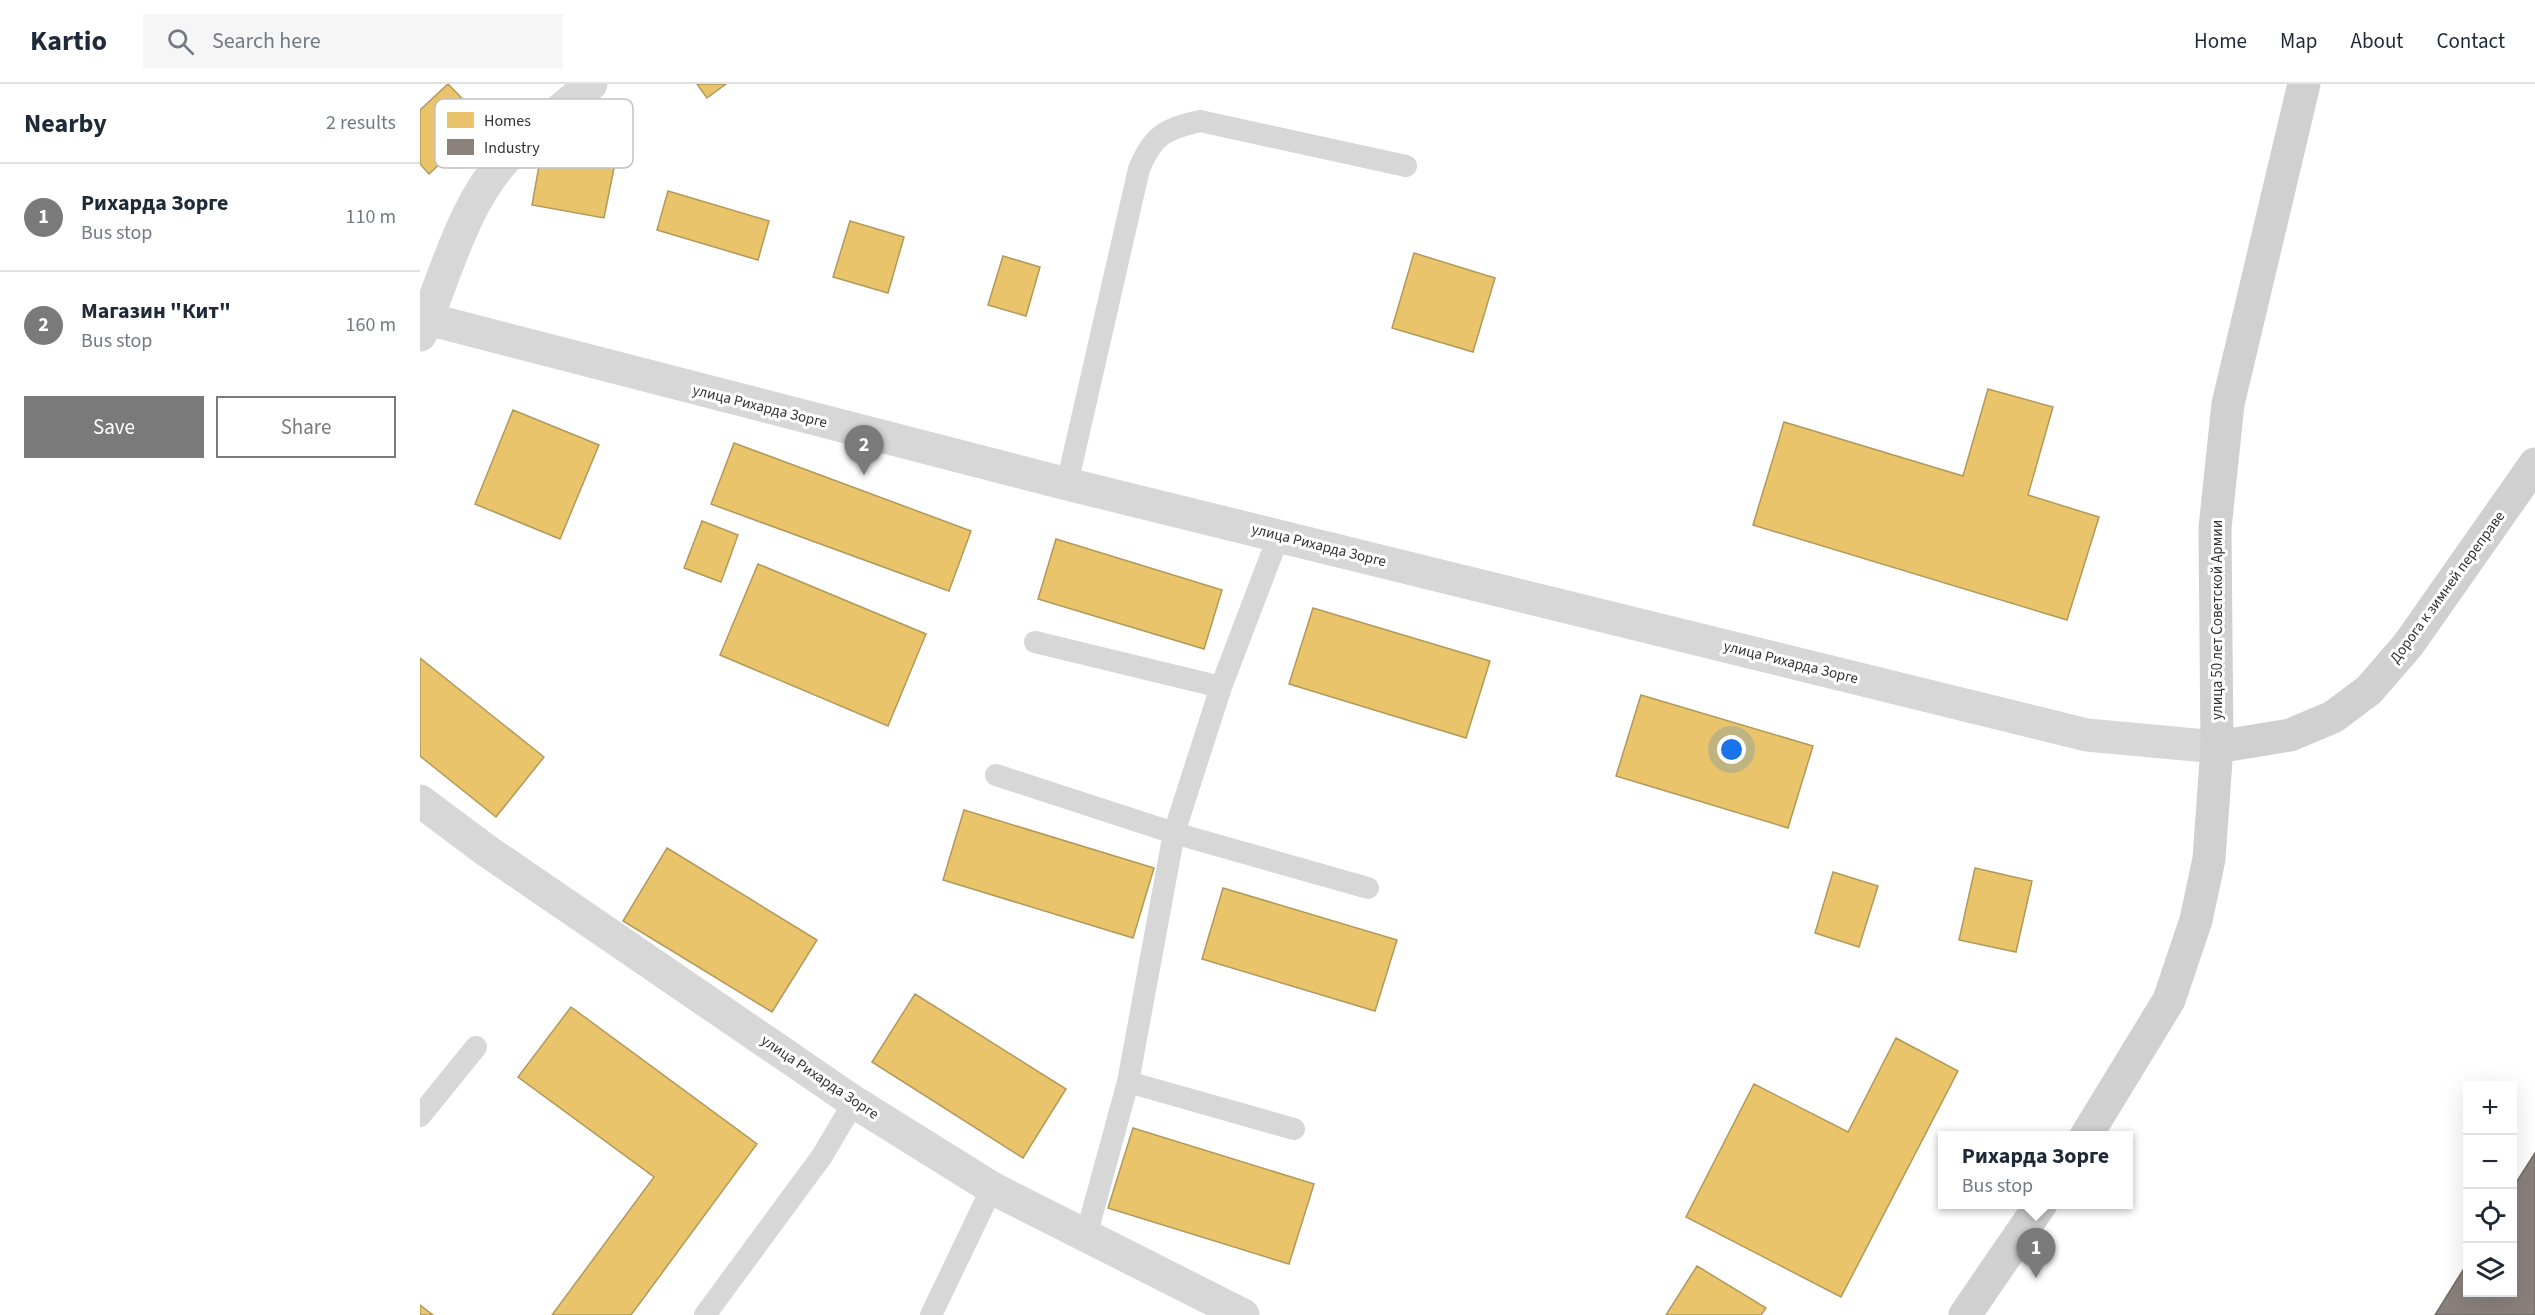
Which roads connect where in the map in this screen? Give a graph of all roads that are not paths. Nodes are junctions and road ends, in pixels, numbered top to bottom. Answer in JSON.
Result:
{"nodes":[{"id":1,"x":591,"y":84,"type":"edge"},
{"id":2,"x":2304,"y":84,"type":"edge"},
{"id":3,"x":574,"y":99,"type":"edge"},
{"id":4,"x":1406,"y":166,"type":"dead end"},
{"id":5,"x":500,"y":168,"type":"edge"},
{"id":6,"x":422,"y":324,"type":"edge"},
{"id":7,"x":2535,"y":464,"type":"edge"},
{"id":8,"x":1067,"y":484,"type":"junction"},
{"id":9,"x":1279,"y":535,"type":"junction"},
{"id":10,"x":1035,"y":642,"type":"dead end"},
{"id":11,"x":1221,"y":687,"type":"junction"},
{"id":12,"x":2217,"y":747,"type":"junction"},
{"id":13,"x":996,"y":775,"type":"dead end"},
{"id":14,"x":420,"y":801,"type":"edge"},
{"id":15,"x":1174,"y":833,"type":"junction"},
{"id":16,"x":1368,"y":888,"type":"dead end"},
{"id":17,"x":476,"y":1047,"type":"dead end"},
{"id":18,"x":1128,"y":1082,"type":"junction"},
{"id":19,"x":854,"y":1102,"type":"junction"},
{"id":20,"x":420,"y":1116,"type":"edge"},
{"id":21,"x":1294,"y":1129,"type":"dead end"},
{"id":22,"x":2089,"y":1131,"type":"edge"},
{"id":23,"x":992,"y":1188,"type":"junction"},
{"id":24,"x":2038,"y":1209,"type":"edge"},
{"id":25,"x":1086,"y":1236,"type":"junction"},
{"id":26,"x":705,"y":1315,"type":"edge"},
{"id":27,"x":931,"y":1315,"type":"edge"},
{"id":28,"x":1243,"y":1315,"type":"edge"},
{"id":29,"x":1965,"y":1315,"type":"edge"}],
"edges":[{"from":1,"to":3,"type":"street","name":"улица Рихарда Зорге"},
{"from":2,"to":12,"type":"main road","name":"улица 50 лет Советской Армии"},
{"from":4,"to":8,"type":"lane"},
{"from":5,"to":6,"type":"street","name":"улица Рихарда Зорге"},
{"from":6,"to":8,"type":"street","name":"улица Рихарда Зорге"},
{"from":7,"to":12,"type":"main road","name":"Дорога к зимней переправе"},
{"from":8,"to":9,"type":"street","name":"улица Рихарда Зорге"},
{"from":9,"to":11,"type":"lane"},
{"from":9,"to":12,"type":"street","name":"улица Рихарда Зорге"},
{"from":10,"to":11,"type":"lane"},
{"from":11,"to":15,"type":"lane"},
{"from":12,"to":22,"type":"main road","name":"улица 50 лет Советской Армии"},
{"from":13,"to":15,"type":"lane"},
{"from":14,"to":19,"type":"street","name":"улица Рихарда Зорге"},
{"from":15,"to":16,"type":"lane"},
{"from":15,"to":18,"type":"lane"},
{"from":17,"to":20,"type":"lane"},
{"from":18,"to":21,"type":"lane"},
{"from":18,"to":25,"type":"lane"},
{"from":19,"to":23,"type":"street","name":"улица Рихарда Зорге"},
{"from":19,"to":26,"type":"lane"},
{"from":23,"to":25,"type":"street","name":"улица Рихарда Зорге"},
{"from":23,"to":27,"type":"lane"},
{"from":24,"to":29,"type":"main road"},
{"from":25,"to":28,"type":"street","name":"улица Рихарда Зорге"}]}
